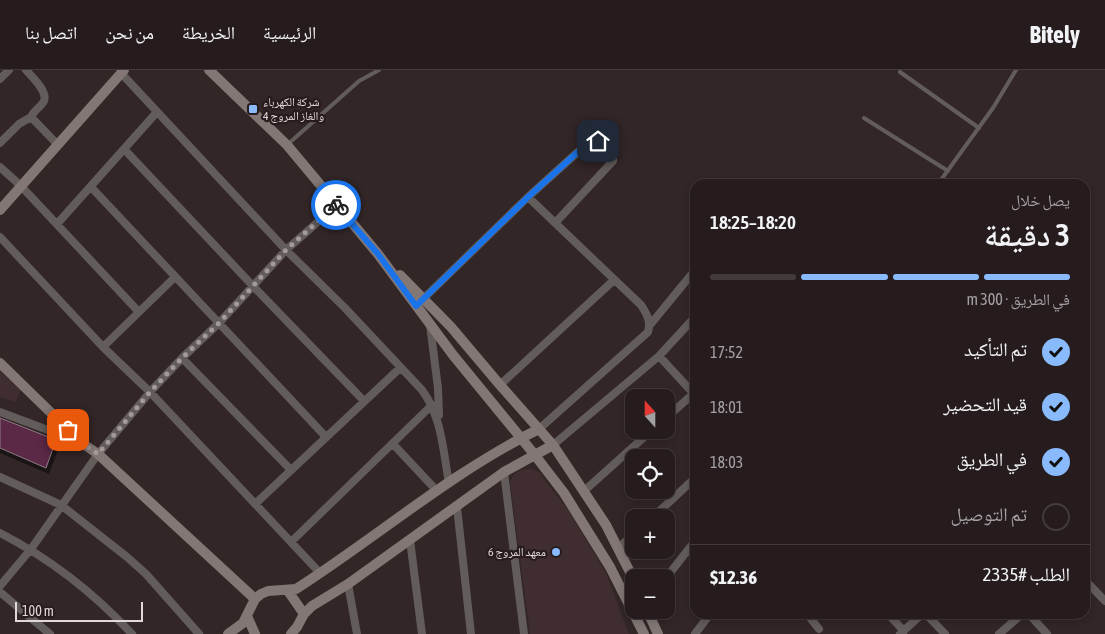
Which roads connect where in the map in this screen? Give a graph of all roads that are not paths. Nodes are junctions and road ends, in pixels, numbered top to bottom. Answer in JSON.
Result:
{"nodes":[{"id":1,"x":9,"y":70,"type":"edge"},
{"id":2,"x":26,"y":70,"type":"edge"},
{"id":3,"x":210,"y":70,"type":"edge"},
{"id":4,"x":379,"y":70,"type":"edge"},
{"id":5,"x":1016,"y":70,"type":"edge"},
{"id":6,"x":123,"y":72,"type":"edge"},
{"id":7,"x":900,"y":72,"type":"dead end"},
{"id":8,"x":0,"y":79,"type":"edge"},
{"id":9,"x":157,"y":112,"type":"junction"},
{"id":10,"x":31,"y":117,"type":"junction"},
{"id":11,"x":864,"y":118,"type":"dead end"},
{"id":12,"x":979,"y":128,"type":"junction"},
{"id":13,"x":0,"y":143,"type":"edge"},
{"id":14,"x":287,"y":145,"type":"junction"},
{"id":15,"x":58,"y":146,"type":"junction"},
{"id":16,"x":124,"y":149,"type":"junction"},
{"id":17,"x":0,"y":167,"type":"edge"},
{"id":18,"x":948,"y":171,"type":"junction"},
{"id":19,"x":942,"y":179,"type":"edge"},
{"id":20,"x":22,"y":186,"type":"junction"},
{"id":21,"x":92,"y":187,"type":"junction"},
{"id":22,"x":528,"y":197,"type":"junction"},
{"id":23,"x":337,"y":204,"type":"junction"},
{"id":24,"x":0,"y":210,"type":"edge"},
{"id":25,"x":555,"y":223,"type":"junction"},
{"id":26,"x":57,"y":224,"type":"junction"},
{"id":27,"x":0,"y":237,"type":"edge"},
{"id":28,"x":286,"y":250,"type":"junction"},
{"id":29,"x":690,"y":276,"type":"edge"},
{"id":30,"x":175,"y":277,"type":"junction"},
{"id":31,"x":614,"y":280,"type":"junction"},
{"id":32,"x":252,"y":285,"type":"junction"},
{"id":33,"x":420,"y":302,"type":"junction"},
{"id":34,"x":138,"y":311,"type":"junction"},
{"id":35,"x":690,"y":322,"type":"edge"},
{"id":36,"x":219,"y":323,"type":"junction"},
{"id":37,"x":430,"y":325,"type":"junction"},
{"id":38,"x":650,"y":325,"type":"junction"},
{"id":39,"x":104,"y":347,"type":"junction"},
{"id":40,"x":659,"y":356,"type":"junction"},
{"id":41,"x":182,"y":358,"type":"junction"},
{"id":42,"x":0,"y":363,"type":"edge"},
{"id":43,"x":400,"y":368,"type":"junction"},
{"id":44,"x":500,"y":385,"type":"junction"},
{"id":45,"x":690,"y":390,"type":"edge"},
{"id":46,"x":150,"y":392,"type":"junction"},
{"id":47,"x":690,"y":397,"type":"edge"},
{"id":48,"x":364,"y":401,"type":"junction"},
{"id":49,"x":432,"y":405,"type":"junction"},
{"id":50,"x":675,"y":410,"type":"edge"},
{"id":51,"x":0,"y":412,"type":"edge"},
{"id":52,"x":439,"y":422,"type":"junction"},
{"id":53,"x":539,"y":429,"type":"junction"},
{"id":54,"x":326,"y":437,"type":"junction"},
{"id":55,"x":521,"y":438,"type":"junction"},
{"id":56,"x":642,"y":439,"type":"edge"},
{"id":57,"x":82,"y":443,"type":"junction"},
{"id":58,"x":393,"y":444,"type":"junction"},
{"id":59,"x":553,"y":445,"type":"junction"},
{"id":60,"x":98,"y":454,"type":"junction"},
{"id":61,"x":534,"y":454,"type":"junction"},
{"id":62,"x":291,"y":470,"type":"junction"},
{"id":63,"x":504,"y":472,"type":"junction"},
{"id":64,"x":0,"y":477,"type":"edge"},
{"id":65,"x":449,"y":483,"type":"junction"},
{"id":66,"x":690,"y":483,"type":"edge"},
{"id":67,"x":437,"y":490,"type":"junction"},
{"id":68,"x":584,"y":491,"type":"junction"},
{"id":69,"x":255,"y":504,"type":"junction"},
{"id":70,"x":61,"y":505,"type":"junction"},
{"id":71,"x":457,"y":506,"type":"junction"},
{"id":72,"x":662,"y":509,"type":"edge"},
{"id":73,"x":0,"y":533,"type":"edge"},
{"id":74,"x":410,"y":540,"type":"junction"},
{"id":75,"x":291,"y":542,"type":"junction"},
{"id":76,"x":625,"y":542,"type":"edge"},
{"id":77,"x":690,"y":547,"type":"edge"},
{"id":78,"x":618,"y":548,"type":"junction"},
{"id":79,"x":31,"y":549,"type":"junction"},
{"id":80,"x":628,"y":569,"type":"edge"},
{"id":81,"x":673,"y":569,"type":"edge"},
{"id":82,"x":320,"y":573,"type":"junction"},
{"id":83,"x":348,"y":584,"type":"junction"},
{"id":84,"x":1090,"y":585,"type":"edge"},
{"id":85,"x":0,"y":586,"type":"edge"},
{"id":86,"x":288,"y":591,"type":"junction"},
{"id":87,"x":0,"y":592,"type":"edge"},
{"id":88,"x":625,"y":593,"type":"edge"},
{"id":89,"x":255,"y":599,"type":"junction"},
{"id":90,"x":1105,"y":601,"type":"edge"},
{"id":91,"x":304,"y":614,"type":"junction"},
{"id":92,"x":247,"y":616,"type":"junction"},
{"id":93,"x":638,"y":619,"type":"edge"},
{"id":94,"x":651,"y":619,"type":"edge"},
{"id":95,"x":706,"y":619,"type":"edge"},
{"id":96,"x":811,"y":619,"type":"edge"},
{"id":97,"x":892,"y":619,"type":"edge"},
{"id":98,"x":916,"y":619,"type":"edge"},
{"id":99,"x":931,"y":619,"type":"edge"},
{"id":100,"x":1016,"y":619,"type":"edge"},
{"id":101,"x":1034,"y":619,"type":"edge"},
{"id":102,"x":819,"y":628,"type":"dead end"},
{"id":103,"x":902,"y":632,"type":"edge"},
{"id":104,"x":50,"y":634,"type":"edge"},
{"id":105,"x":132,"y":634,"type":"edge"},
{"id":106,"x":199,"y":634,"type":"edge"},
{"id":107,"x":228,"y":634,"type":"edge"},
{"id":108,"x":255,"y":634,"type":"edge"},
{"id":109,"x":291,"y":634,"type":"edge"},
{"id":110,"x":357,"y":634,"type":"edge"},
{"id":111,"x":422,"y":634,"type":"edge"},
{"id":112,"x":471,"y":634,"type":"edge"},
{"id":113,"x":524,"y":634,"type":"edge"},
{"id":114,"x":644,"y":634,"type":"edge"},
{"id":115,"x":658,"y":634,"type":"edge"},
{"id":116,"x":695,"y":634,"type":"edge"},
{"id":117,"x":945,"y":634,"type":"edge"},
{"id":118,"x":999,"y":634,"type":"edge"},
{"id":119,"x":1047,"y":634,"type":"edge"}],
"edges":[{"from":1,"to":8,"type":"street"},
{"from":2,"to":10,"type":"street"},
{"from":3,"to":14,"type":"street"},
{"from":4,"to":14,"type":"lane"},
{"from":5,"to":12,"type":"lane"},
{"from":6,"to":9,"type":"street"},
{"from":6,"to":15,"type":"street"},
{"from":7,"to":12,"type":"lane"},
{"from":9,"to":16,"type":"street"},
{"from":9,"to":28,"type":"street"},
{"from":10,"to":13,"type":"street"},
{"from":10,"to":15,"type":"street"},
{"from":11,"to":18,"type":"lane"},
{"from":12,"to":18,"type":"lane"},
{"from":14,"to":23,"type":"street"},
{"from":15,"to":20,"type":"street"},
{"from":16,"to":21,"type":"street"},
{"from":16,"to":32,"type":"street"},
{"from":17,"to":20,"type":"street"},
{"from":18,"to":19,"type":"lane"},
{"from":20,"to":24,"type":"street"},
{"from":20,"to":26,"type":"street"},
{"from":21,"to":26,"type":"street"},
{"from":21,"to":30,"type":"street"},
{"from":22,"to":25,"type":"street"},
{"from":22,"to":25,"type":"street"},
{"from":22,"to":33,"type":"street"},
{"from":23,"to":28,"type":"street"},
{"from":23,"to":33,"type":"street"},
{"from":25,"to":31,"type":"street"},
{"from":26,"to":34,"type":"street"},
{"from":27,"to":39,"type":"street"},
{"from":28,"to":32,"type":"street"},
{"from":28,"to":43,"type":"street"},
{"from":29,"to":38,"type":"street"},
{"from":30,"to":34,"type":"street"},
{"from":30,"to":36,"type":"street"},
{"from":31,"to":38,"type":"street"},
{"from":31,"to":44,"type":"street"},
{"from":32,"to":36,"type":"street"},
{"from":32,"to":48,"type":"street"},
{"from":33,"to":37,"type":"street"},
{"from":33,"to":44,"type":"street"},
{"from":34,"to":39,"type":"street"},
{"from":35,"to":40,"type":"street"},
{"from":36,"to":41,"type":"street"},
{"from":36,"to":54,"type":"street"},
{"from":37,"to":52,"type":"street"},
{"from":37,"to":55,"type":"street"},
{"from":38,"to":53,"type":"street"},
{"from":39,"to":46,"type":"street"},
{"from":40,"to":45,"type":"street"},
{"from":40,"to":59,"type":"street"},
{"from":41,"to":46,"type":"street"},
{"from":41,"to":62,"type":"street"},
{"from":42,"to":57,"type":"street"},
{"from":43,"to":48,"type":"street"},
{"from":43,"to":49,"type":"street"},
{"from":44,"to":53,"type":"street"},
{"from":46,"to":60,"type":"street"},
{"from":46,"to":69,"type":"street"},
{"from":47,"to":50,"type":"street"},
{"from":48,"to":54,"type":"street"},
{"from":49,"to":52,"type":"street"},
{"from":49,"to":58,"type":"street"},
{"from":51,"to":57,"type":"street"},
{"from":52,"to":65,"type":"street"},
{"from":53,"to":55,"type":"street"},
{"from":53,"to":59,"type":"street"},
{"from":54,"to":62,"type":"street"},
{"from":55,"to":61,"type":"street"},
{"from":55,"to":65,"type":"street"},
{"from":56,"to":68,"type":"street"},
{"from":57,"to":60,"type":"street"},
{"from":58,"to":67,"type":"street"},
{"from":58,"to":75,"type":"street"},
{"from":59,"to":61,"type":"street"},
{"from":59,"to":68,"type":"street"},
{"from":60,"to":70,"type":"street"},
{"from":60,"to":89,"type":"street"},
{"from":61,"to":63,"type":"street"},
{"from":61,"to":88,"type":"street"},
{"from":62,"to":69,"type":"street"},
{"from":63,"to":71,"type":"street"},
{"from":63,"to":113,"type":"street"},
{"from":64,"to":70,"type":"street"},
{"from":65,"to":67,"type":"street"},
{"from":66,"to":72,"type":"street"},
{"from":67,"to":82,"type":"street"},
{"from":68,"to":78,"type":"street"},
{"from":69,"to":75,"type":"street"},
{"from":70,"to":79,"type":"street"},
{"from":70,"to":106,"type":"street"},
{"from":71,"to":74,"type":"street"},
{"from":71,"to":112,"type":"street"},
{"from":73,"to":79,"type":"street"},
{"from":74,"to":83,"type":"street"},
{"from":74,"to":111,"type":"street"},
{"from":75,"to":82,"type":"street"},
{"from":76,"to":78,"type":"street"},
{"from":77,"to":81,"type":"street"},
{"from":78,"to":80,"type":"street"},
{"from":79,"to":85,"type":"street"},
{"from":79,"to":105,"type":"street"},
{"from":82,"to":86,"type":"street"},
{"from":83,"to":91,"type":"street"},
{"from":83,"to":110,"type":"street"},
{"from":84,"to":90,"type":"street"},
{"from":86,"to":89,"type":"street"},
{"from":86,"to":91,"type":"street"},
{"from":87,"to":104,"type":"street"},
{"from":89,"to":92,"type":"street"},
{"from":91,"to":109,"type":"street"},
{"from":92,"to":107,"type":"street"},
{"from":92,"to":108,"type":"street"},
{"from":93,"to":114,"type":"street"},
{"from":94,"to":115,"type":"street"},
{"from":95,"to":116,"type":"street"},
{"from":96,"to":102,"type":"street"},
{"from":97,"to":103,"type":"street"},
{"from":98,"to":103,"type":"street"},
{"from":99,"to":117,"type":"street"},
{"from":100,"to":118,"type":"street"},
{"from":101,"to":119,"type":"street"}]}
